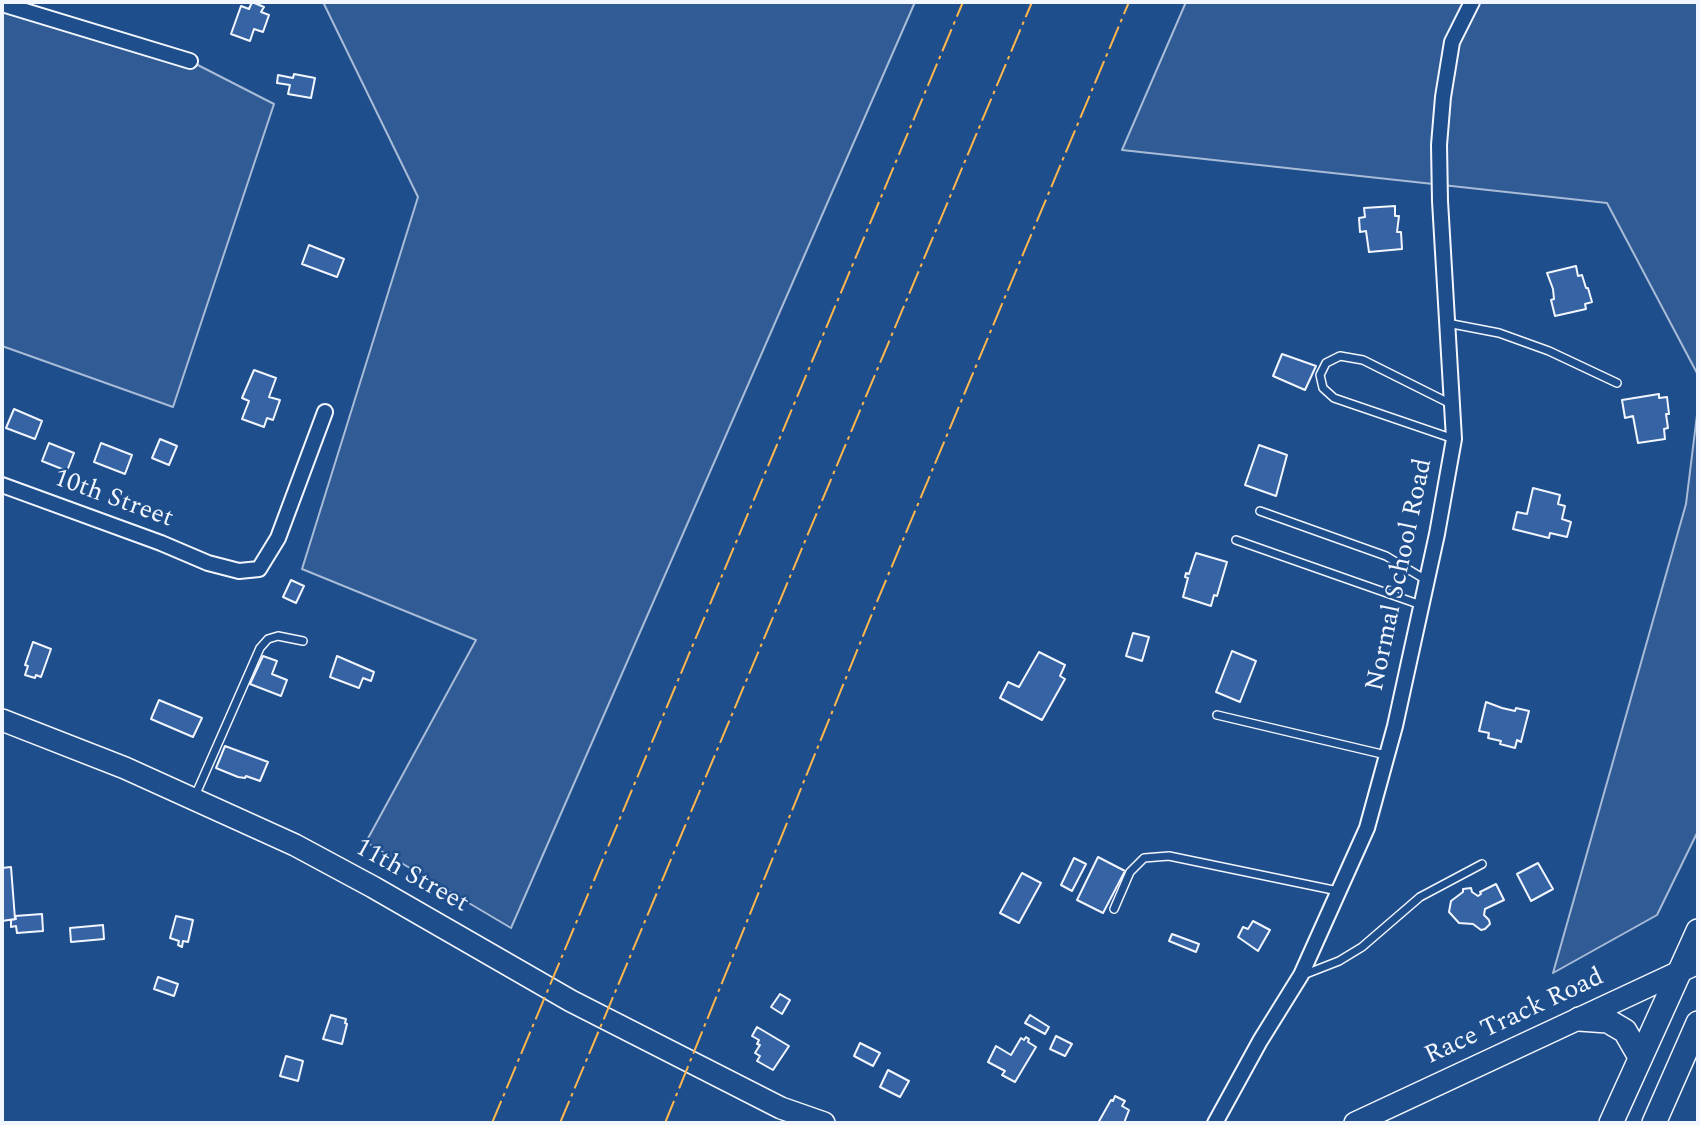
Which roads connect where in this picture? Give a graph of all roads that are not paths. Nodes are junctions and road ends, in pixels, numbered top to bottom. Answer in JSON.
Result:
{"nodes":[{"id":1,"x":1472,"y":2,"type":"edge"},
{"id":2,"x":2,"y":4,"type":"edge"},
{"id":3,"x":190,"y":61,"type":"dead end"},
{"id":4,"x":1446,"y":323,"type":"junction"},
{"id":5,"x":1617,"y":383,"type":"dead end"},
{"id":6,"x":1452,"y":405,"type":"junction"},
{"id":7,"x":325,"y":412,"type":"dead end"},
{"id":8,"x":1454,"y":439,"type":"junction"},
{"id":9,"x":2,"y":485,"type":"edge"},
{"id":10,"x":1260,"y":511,"type":"dead end"},
{"id":11,"x":1236,"y":540,"type":"dead end"},
{"id":12,"x":1427,"y":581,"type":"junction"},
{"id":13,"x":1422,"y":606,"type":"junction"},
{"id":14,"x":303,"y":641,"type":"dead end"},
{"id":15,"x":1217,"y":715,"type":"dead end"},
{"id":16,"x":2,"y":720,"type":"edge"},
{"id":17,"x":1387,"y":755,"type":"junction"},
{"id":18,"x":194,"y":798,"type":"junction"},
{"id":19,"x":1482,"y":864,"type":"dead end"},
{"id":20,"x":1338,"y":892,"type":"junction"},
{"id":21,"x":1114,"y":909,"type":"dead end"},
{"id":22,"x":1698,"y":930,"type":"edge"},
{"id":23,"x":1688,"y":968,"type":"edge"},
{"id":24,"x":1301,"y":975,"type":"junction"},
{"id":25,"x":1579,"y":1019,"type":"junction"},
{"id":26,"x":1698,"y":1023,"type":"edge"},
{"id":27,"x":1640,"y":1057,"type":"junction"},
{"id":28,"x":781,"y":1108,"type":"junction"},
{"id":29,"x":805,"y":1123,"type":"edge"},
{"id":30,"x":824,"y":1123,"type":"edge"},
{"id":31,"x":1215,"y":1123,"type":"edge"},
{"id":32,"x":1355,"y":1123,"type":"edge"},
{"id":33,"x":1611,"y":1123,"type":"edge"},
{"id":34,"x":1654,"y":1123,"type":"edge"}],
"edges":[{"from":1,"to":4,"type":"street","name":"Normal School Road"},
{"from":2,"to":3,"type":"street"},
{"from":4,"to":5,"type":"lane"},
{"from":4,"to":6,"type":"street","name":"Normal School Road"},
{"from":6,"to":8,"type":"street","name":"Normal School Road"},
{"from":6,"to":8,"type":"lane"},
{"from":7,"to":9,"type":"street","name":"10th Street"},
{"from":8,"to":12,"type":"street","name":"Normal School Road"},
{"from":10,"to":12,"type":"lane"},
{"from":11,"to":13,"type":"lane"},
{"from":12,"to":13,"type":"street","name":"Normal School Road"},
{"from":13,"to":17,"type":"street","name":"Normal School Road"},
{"from":14,"to":18,"type":"lane"},
{"from":15,"to":17,"type":"lane"},
{"from":16,"to":18,"type":"main road","name":"11th Street"},
{"from":17,"to":20,"type":"street","name":"Normal School Road"},
{"from":18,"to":28,"type":"main road","name":"11th Street"},
{"from":19,"to":24,"type":"lane"},
{"from":20,"to":21,"type":"lane"},
{"from":20,"to":24,"type":"street","name":"Normal School Road"},
{"from":22,"to":23,"type":"main road"},
{"from":23,"to":25,"type":"main road","name":"Race Track Road"},
{"from":23,"to":27,"type":"main road"},
{"from":24,"to":31,"type":"street","name":"Normal School Road"},
{"from":25,"to":27,"type":"main road"},
{"from":25,"to":32,"type":"main road","name":"Race Track Road"},
{"from":26,"to":34,"type":"main road"},
{"from":27,"to":33,"type":"main road"},
{"from":28,"to":29,"type":"street"},
{"from":28,"to":30,"type":"main road"}]}
